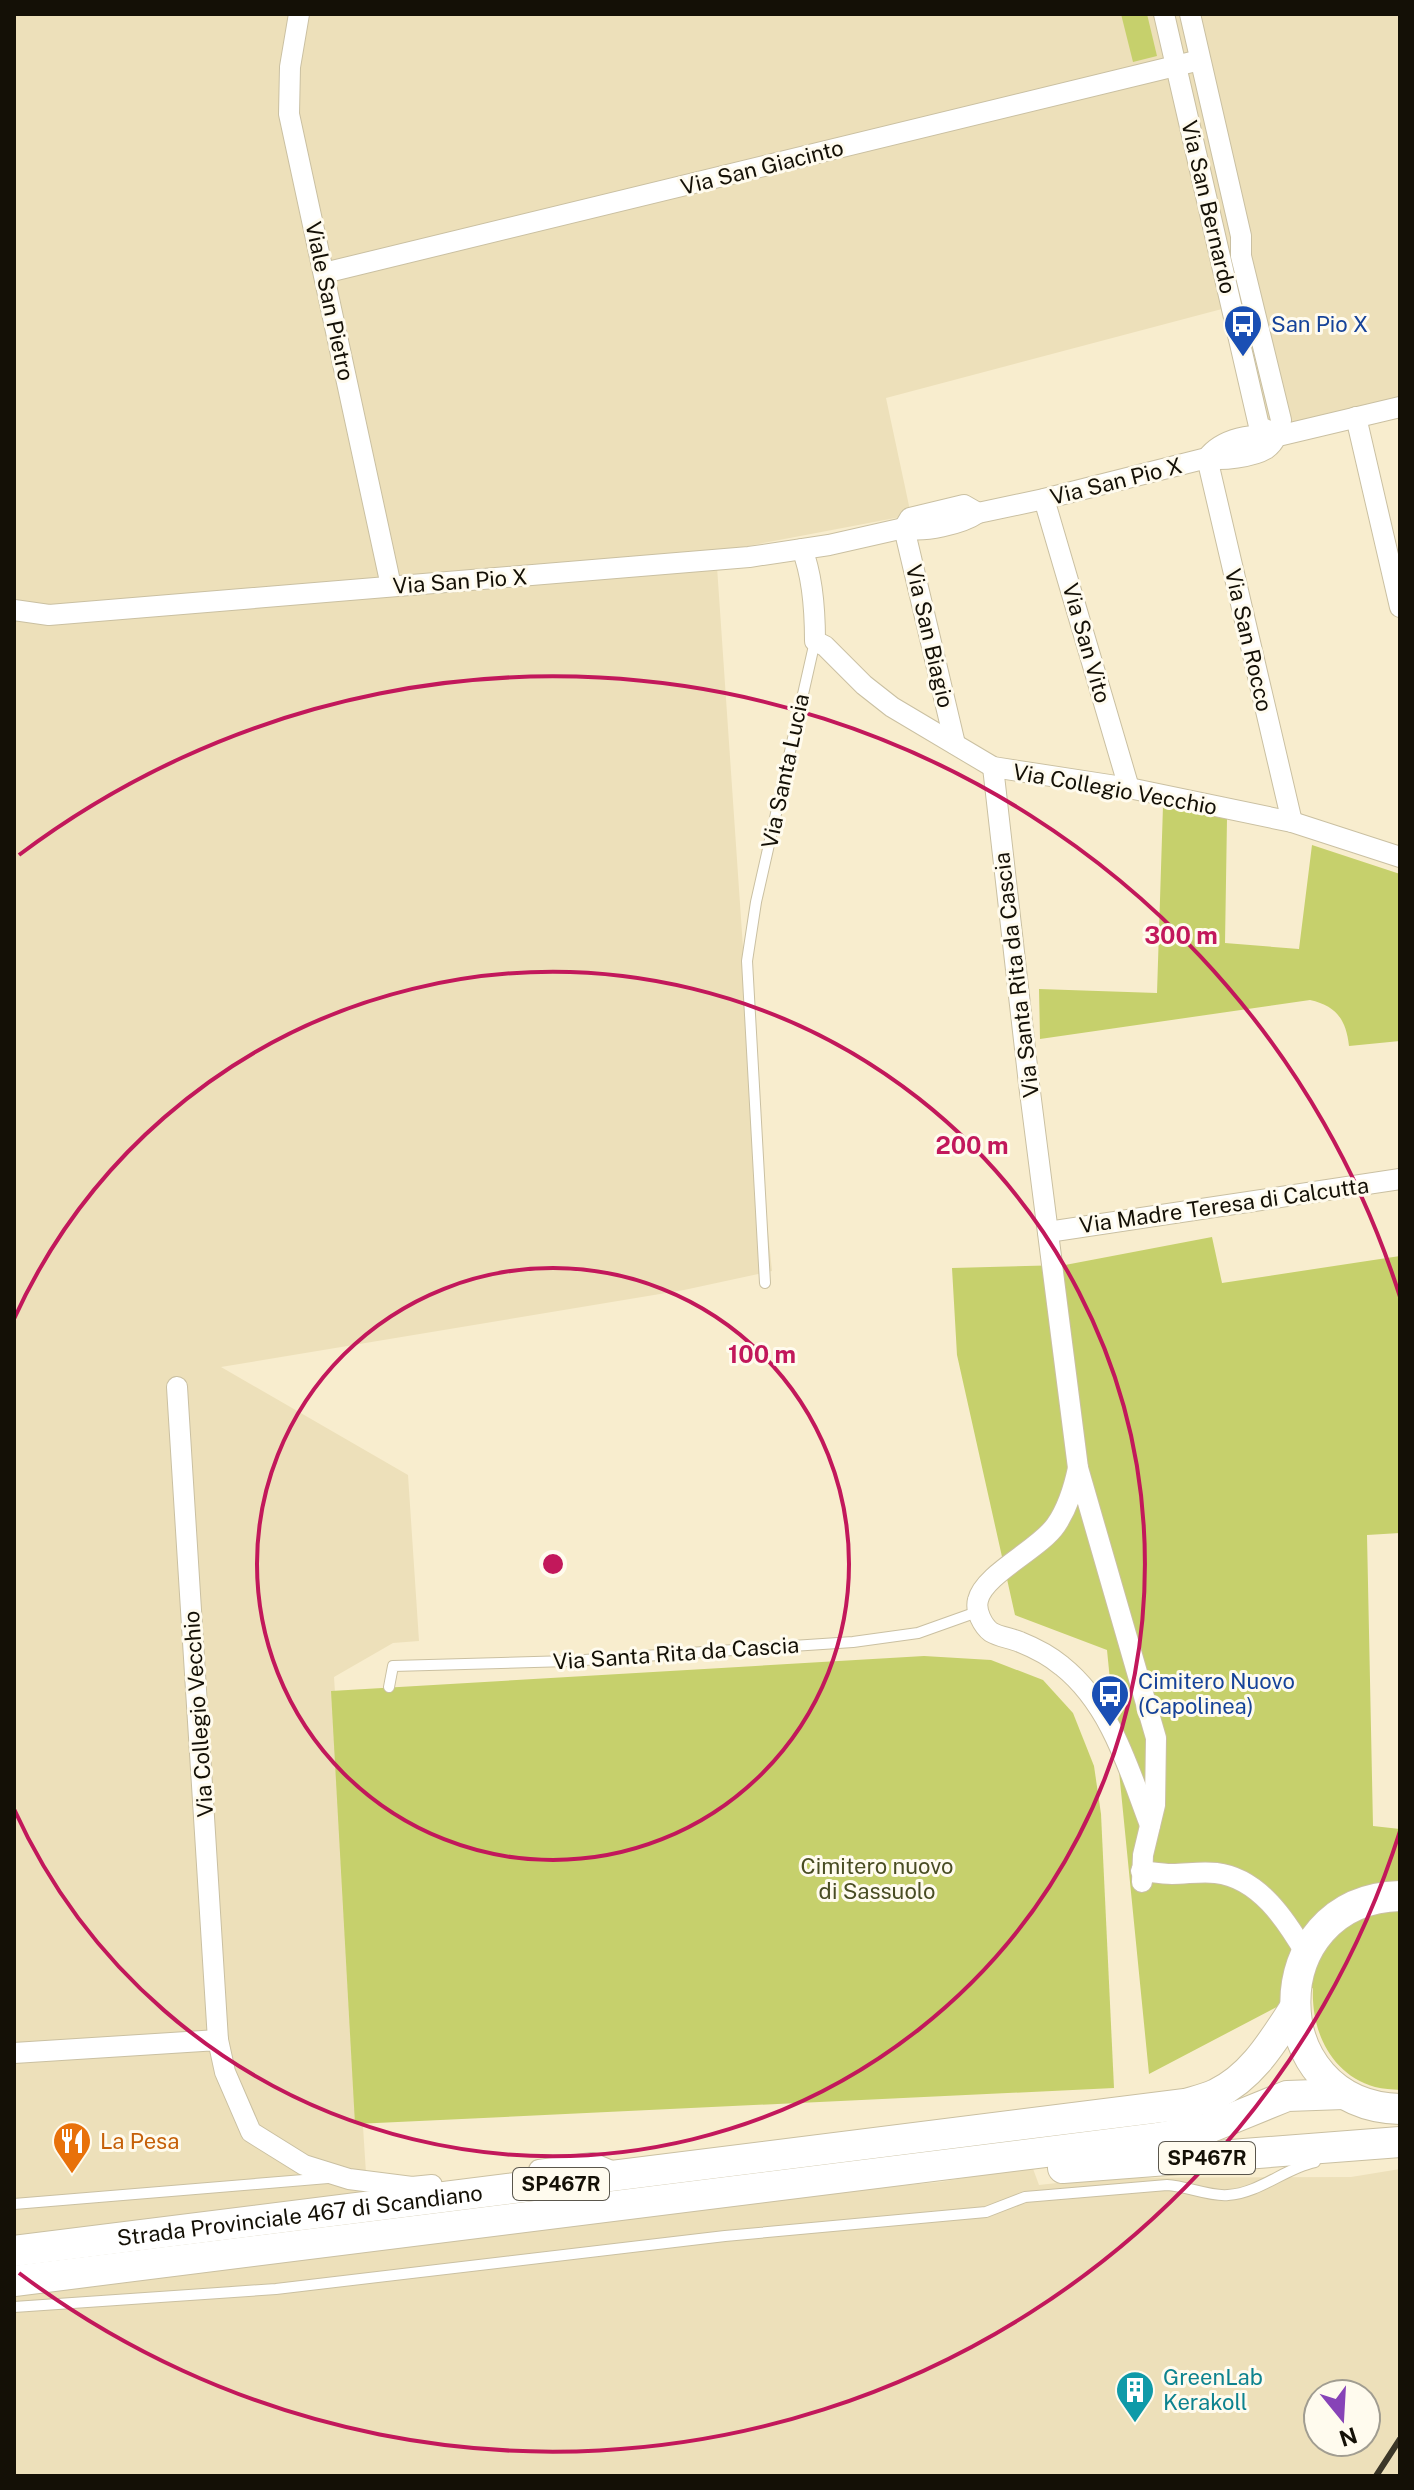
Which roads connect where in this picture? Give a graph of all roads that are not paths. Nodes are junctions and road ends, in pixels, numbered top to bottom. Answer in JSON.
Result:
{"nodes":[{"id":1,"x":299,"y":14,"type":"edge"},
{"id":2,"x":1164,"y":14,"type":"edge"},
{"id":3,"x":1190,"y":14,"type":"edge"},
{"id":4,"x":1200,"y":60,"type":"junction"},
{"id":5,"x":1177,"y":67,"type":"junction"},
{"id":6,"x":324,"y":273,"type":"junction"},
{"id":7,"x":1400,"y":407,"type":"edge"},
{"id":8,"x":1356,"y":417,"type":"junction"},
{"id":9,"x":1278,"y":436,"type":"junction"},
{"id":10,"x":1207,"y":458,"type":"junction"},
{"id":11,"x":1044,"y":499,"type":"junction"},
{"id":12,"x":904,"y":528,"type":"junction"},
{"id":13,"x":802,"y":549,"type":"junction"},
{"id":14,"x":391,"y":586,"type":"junction"},
{"id":15,"x":1400,"y":607,"type":"edge"},
{"id":16,"x":14,"y":610,"type":"edge"},
{"id":17,"x":815,"y":641,"type":"junction"},
{"id":18,"x":955,"y":744,"type":"junction"},
{"id":19,"x":993,"y":767,"type":"junction"},
{"id":20,"x":1129,"y":788,"type":"junction"},
{"id":21,"x":1292,"y":822,"type":"junction"},
{"id":22,"x":1400,"y":857,"type":"edge"},
{"id":23,"x":1400,"y":1179,"type":"edge"},
{"id":24,"x":1048,"y":1232,"type":"junction"},
{"id":25,"x":765,"y":1283,"type":"dead end"},
{"id":26,"x":177,"y":1387,"type":"dead end"},
{"id":27,"x":1078,"y":1468,"type":"junction"},
{"id":28,"x":977,"y":1612,"type":"junction"},
{"id":29,"x":389,"y":1687,"type":"dead end"},
{"id":30,"x":1157,"y":1750,"type":"junction"},
{"id":31,"x":1124,"y":1759,"type":"junction"},
{"id":32,"x":1150,"y":1825,"type":"junction"},
{"id":33,"x":1400,"y":1896,"type":"edge"},
{"id":34,"x":1286,"y":1920,"type":"junction"},
{"id":35,"x":1331,"y":1922,"type":"junction"},
{"id":36,"x":1306,"y":1954,"type":"junction"},
{"id":37,"x":1294,"y":2009,"type":"junction"},
{"id":38,"x":218,"y":2040,"type":"junction"},
{"id":39,"x":14,"y":2053,"type":"edge"},
{"id":40,"x":1344,"y":2094,"type":"junction"},
{"id":41,"x":1400,"y":2109,"type":"edge"},
{"id":42,"x":1400,"y":2145,"type":"edge"},
{"id":43,"x":1018,"y":2156,"type":"junction"},
{"id":44,"x":1355,"y":2158,"type":"dead end"},
{"id":45,"x":1324,"y":2160,"type":"dead end"},
{"id":46,"x":624,"y":2176,"type":"junction"},
{"id":47,"x":342,"y":2177,"type":"junction"},
{"id":48,"x":14,"y":2204,"type":"edge"},
{"id":49,"x":14,"y":2251,"type":"edge"},
{"id":50,"x":14,"y":2281,"type":"edge"},
{"id":51,"x":14,"y":2307,"type":"edge"}],
"edges":[{"from":1,"to":6,"type":"street","name":"Viale San Pietro"},
{"from":2,"to":5,"type":"street","name":"Via San Bernardo"},
{"from":3,"to":4,"type":"street","name":"Via San Bernardo"},
{"from":4,"to":5,"type":"street","name":"Via San Giacinto"},
{"from":4,"to":9,"type":"street","name":"Via San Bernardo"},
{"from":5,"to":6,"type":"street","name":"Via San Giacinto"},
{"from":5,"to":9,"type":"street","name":"Via San Bernardo"},
{"from":6,"to":14,"type":"street","name":"Viale San Pietro"},
{"from":7,"to":8,"type":"street","name":"Via San Pio X"},
{"from":8,"to":9,"type":"street","name":"Via San Pio X"},
{"from":8,"to":15,"type":"street"},
{"from":9,"to":10,"type":"street","name":"Via San Pio X"},
{"from":10,"to":11,"type":"street","name":"Via San Pio X"},
{"from":10,"to":21,"type":"street","name":"Via San Rocco"},
{"from":11,"to":12,"type":"street","name":"Via San Pio X"},
{"from":11,"to":20,"type":"street","name":"Via San Vito"},
{"from":12,"to":13,"type":"street","name":"Via San Pio X"},
{"from":12,"to":18,"type":"street","name":"Via San Biagio"},
{"from":13,"to":14,"type":"street","name":"Via San Pio X"},
{"from":13,"to":17,"type":"street"},
{"from":14,"to":16,"type":"street","name":"Via San Pio X"},
{"from":17,"to":18,"type":"street","name":"Via Collegio Vecchio"},
{"from":17,"to":25,"type":"lane","name":"Via Santa Lucia"},
{"from":18,"to":19,"type":"street","name":"Via Collegio Vecchio"},
{"from":19,"to":20,"type":"street","name":"Via Collegio Vecchio"},
{"from":19,"to":24,"type":"street","name":"Via Santa Rita da Cascia"},
{"from":20,"to":21,"type":"street","name":"Via Collegio Vecchio"},
{"from":21,"to":22,"type":"street","name":"Via Collegio Vecchio"},
{"from":23,"to":24,"type":"street","name":"Via Madre Teresa di Calcutta"},
{"from":24,"to":27,"type":"street","name":"Via Santa Rita da Cascia"},
{"from":26,"to":38,"type":"street","name":"Via Collegio Vecchio"},
{"from":27,"to":28,"type":"street","name":"Via Santa Rita da Cascia"},
{"from":27,"to":30,"type":"street","name":"Via Santa Rita da Cascia"},
{"from":28,"to":29,"type":"lane","name":"Via Santa Rita da Cascia"},
{"from":28,"to":31,"type":"street"},
{"from":30,"to":31,"type":"street"},
{"from":30,"to":32,"type":"street","name":"Via Santa Rita da Cascia"},
{"from":31,"to":32,"type":"street"},
{"from":32,"to":34,"type":"street","name":"Via Santa Rita da Cascia"},
{"from":33,"to":35,"type":"main road"},
{"from":34,"to":35,"type":"street"},
{"from":34,"to":36,"type":"street","name":"Via Santa Rita da Cascia"},
{"from":35,"to":36,"type":"main road"},
{"from":36,"to":37,"type":"main road"},
{"from":37,"to":40,"type":"main road"},
{"from":37,"to":46,"type":"main road","name":"Strada Provinciale 467 di Scandiano","number":"SP467R"},
{"from":38,"to":39,"type":"street"},
{"from":38,"to":47,"type":"street","name":"Via Collegio Vecchio"},
{"from":40,"to":41,"type":"main road"},
{"from":40,"to":43,"type":"main road","name":"Strada Provinciale 467 di Scandiano","number":"SP467R"},
{"from":42,"to":43,"type":"main road","number":"SP467R"},
{"from":42,"to":44,"type":"lane"},
{"from":43,"to":50,"type":"main road","name":"Strada Provinciale 467 di Scandiano","number":"SP467R"},
{"from":45,"to":51,"type":"lane"},
{"from":46,"to":47,"type":"street","name":"Via Collegio Vecchio"},
{"from":46,"to":49,"type":"main road","name":"Strada Provinciale 467 di Scandiano","number":"SP467R"},
{"from":47,"to":48,"type":"lane"}]}
